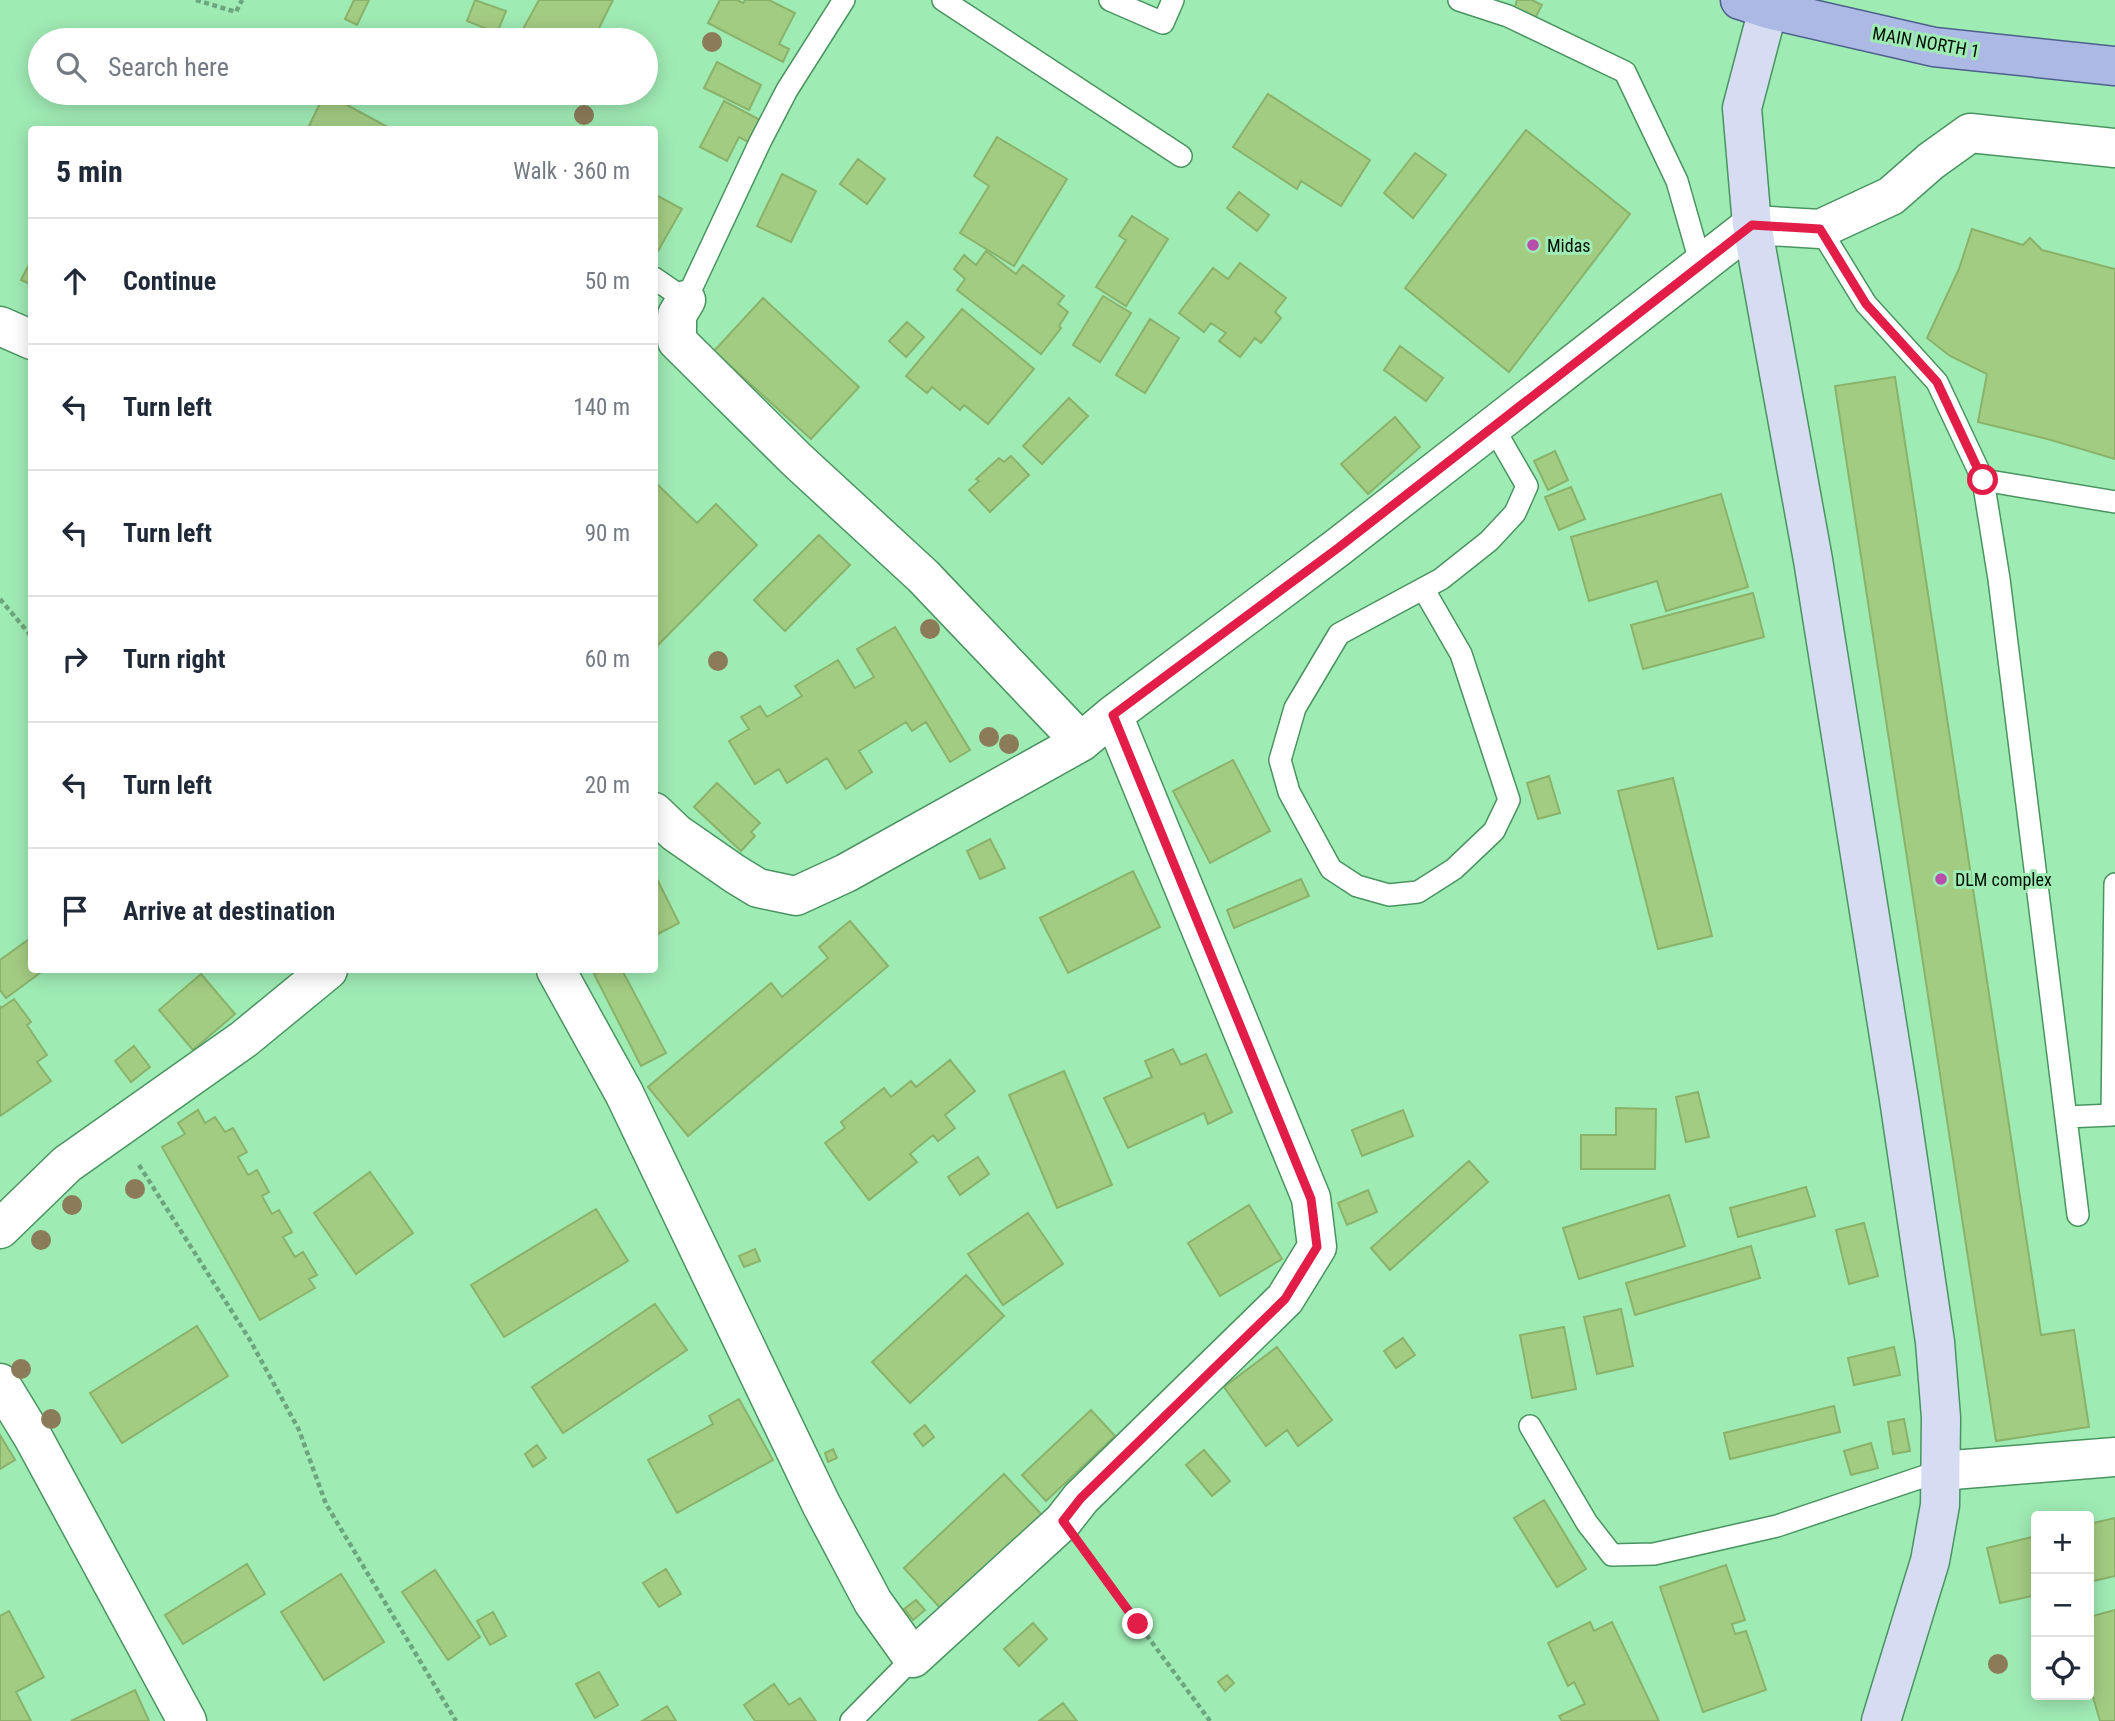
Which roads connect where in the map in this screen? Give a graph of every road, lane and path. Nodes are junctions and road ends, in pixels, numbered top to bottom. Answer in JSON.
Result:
{"nodes":[{"id":1,"x":196,"y":0,"type":"edge"},
{"id":2,"x":242,"y":0,"type":"edge"},
{"id":3,"x":844,"y":0,"type":"edge"},
{"id":4,"x":943,"y":0,"type":"edge"},
{"id":5,"x":1111,"y":0,"type":"edge"},
{"id":6,"x":1173,"y":0,"type":"edge"},
{"id":7,"x":1460,"y":0,"type":"edge"},
{"id":8,"x":1754,"y":5,"type":"edge"},
{"id":9,"x":2115,"y":66,"type":"edge"},
{"id":10,"x":2115,"y":148,"type":"edge"},
{"id":11,"x":1181,"y":156,"type":"dead end"},
{"id":12,"x":1752,"y":225,"type":"junction"},
{"id":13,"x":1820,"y":229,"type":"junction"},
{"id":14,"x":1701,"y":265,"type":"junction"},
{"id":15,"x":658,"y":285,"type":"edge"},
{"id":16,"x":673,"y":311,"type":"edge"},
{"id":17,"x":0,"y":326,"type":"edge"},
{"id":18,"x":28,"y":338,"type":"edge"},
{"id":19,"x":1493,"y":427,"type":"junction"},
{"id":20,"x":1983,"y":480,"type":"junction"},
{"id":21,"x":2115,"y":502,"type":"edge"},
{"id":22,"x":1424,"y":590,"type":"junction"},
{"id":23,"x":0,"y":599,"type":"edge"},
{"id":24,"x":28,"y":632,"type":"edge"},
{"id":25,"x":1113,"y":715,"type":"junction"},
{"id":26,"x":1081,"y":743,"type":"junction"},
{"id":27,"x":658,"y":815,"type":"edge"},
{"id":28,"x":2115,"y":884,"type":"edge"},
{"id":29,"x":324,"y":973,"type":"edge"},
{"id":30,"x":557,"y":973,"type":"edge"},
{"id":31,"x":2066,"y":1117,"type":"junction"},
{"id":32,"x":116,"y":1129,"type":"junction"},
{"id":33,"x":2078,"y":1215,"type":"dead end"},
{"id":34,"x":0,"y":1229,"type":"edge"},
{"id":35,"x":0,"y":1383,"type":"edge"},
{"id":36,"x":1530,"y":1426,"type":"dead end"},
{"id":37,"x":2115,"y":1457,"type":"edge"},
{"id":38,"x":1940,"y":1471,"type":"junction"},
{"id":39,"x":1063,"y":1521,"type":"junction"},
{"id":40,"x":913,"y":1658,"type":"junction"},
{"id":41,"x":187,"y":1721,"type":"edge"},
{"id":42,"x":456,"y":1721,"type":"edge"},
{"id":43,"x":851,"y":1721,"type":"edge"},
{"id":44,"x":1210,"y":1721,"type":"edge"},
{"id":45,"x":1881,"y":1721,"type":"edge"}],
"edges":[{"from":1,"to":2,"type":"path"},
{"from":3,"to":16,"type":"lane"},
{"from":4,"to":11,"type":"lane"},
{"from":5,"to":6,"type":"lane"},
{"from":7,"to":14,"type":"lane"},
{"from":8,"to":9,"type":"main road","name":"MAIN NORTH 1"},
{"from":8,"to":12,"type":"main road"},
{"from":10,"to":13,"type":"street"},
{"from":12,"to":13,"type":"street"},
{"from":12,"to":14,"type":"street"},
{"from":12,"to":38,"type":"main road"},
{"from":13,"to":20,"type":"lane"},
{"from":14,"to":19,"type":"street"},
{"from":15,"to":16,"type":"lane"},
{"from":16,"to":26,"type":"street"},
{"from":17,"to":18,"type":"street"},
{"from":19,"to":22,"type":"lane"},
{"from":19,"to":25,"type":"street"},
{"from":20,"to":21,"type":"lane"},
{"from":20,"to":31,"type":"lane"},
{"from":22,"to":22,"type":"lane"},
{"from":23,"to":24,"type":"path"},
{"from":25,"to":26,"type":"street"},
{"from":25,"to":39,"type":"street"},
{"from":26,"to":27,"type":"street"},
{"from":28,"to":31,"type":"lane"},
{"from":29,"to":32,"type":"street"},
{"from":30,"to":40,"type":"street"},
{"from":31,"to":33,"type":"lane"},
{"from":32,"to":34,"type":"street"},
{"from":32,"to":42,"type":"path"},
{"from":35,"to":41,"type":"street"},
{"from":36,"to":38,"type":"lane"},
{"from":37,"to":38,"type":"street"},
{"from":38,"to":45,"type":"main road"},
{"from":39,"to":40,"type":"street"},
{"from":39,"to":44,"type":"path"},
{"from":40,"to":43,"type":"lane"}]}
